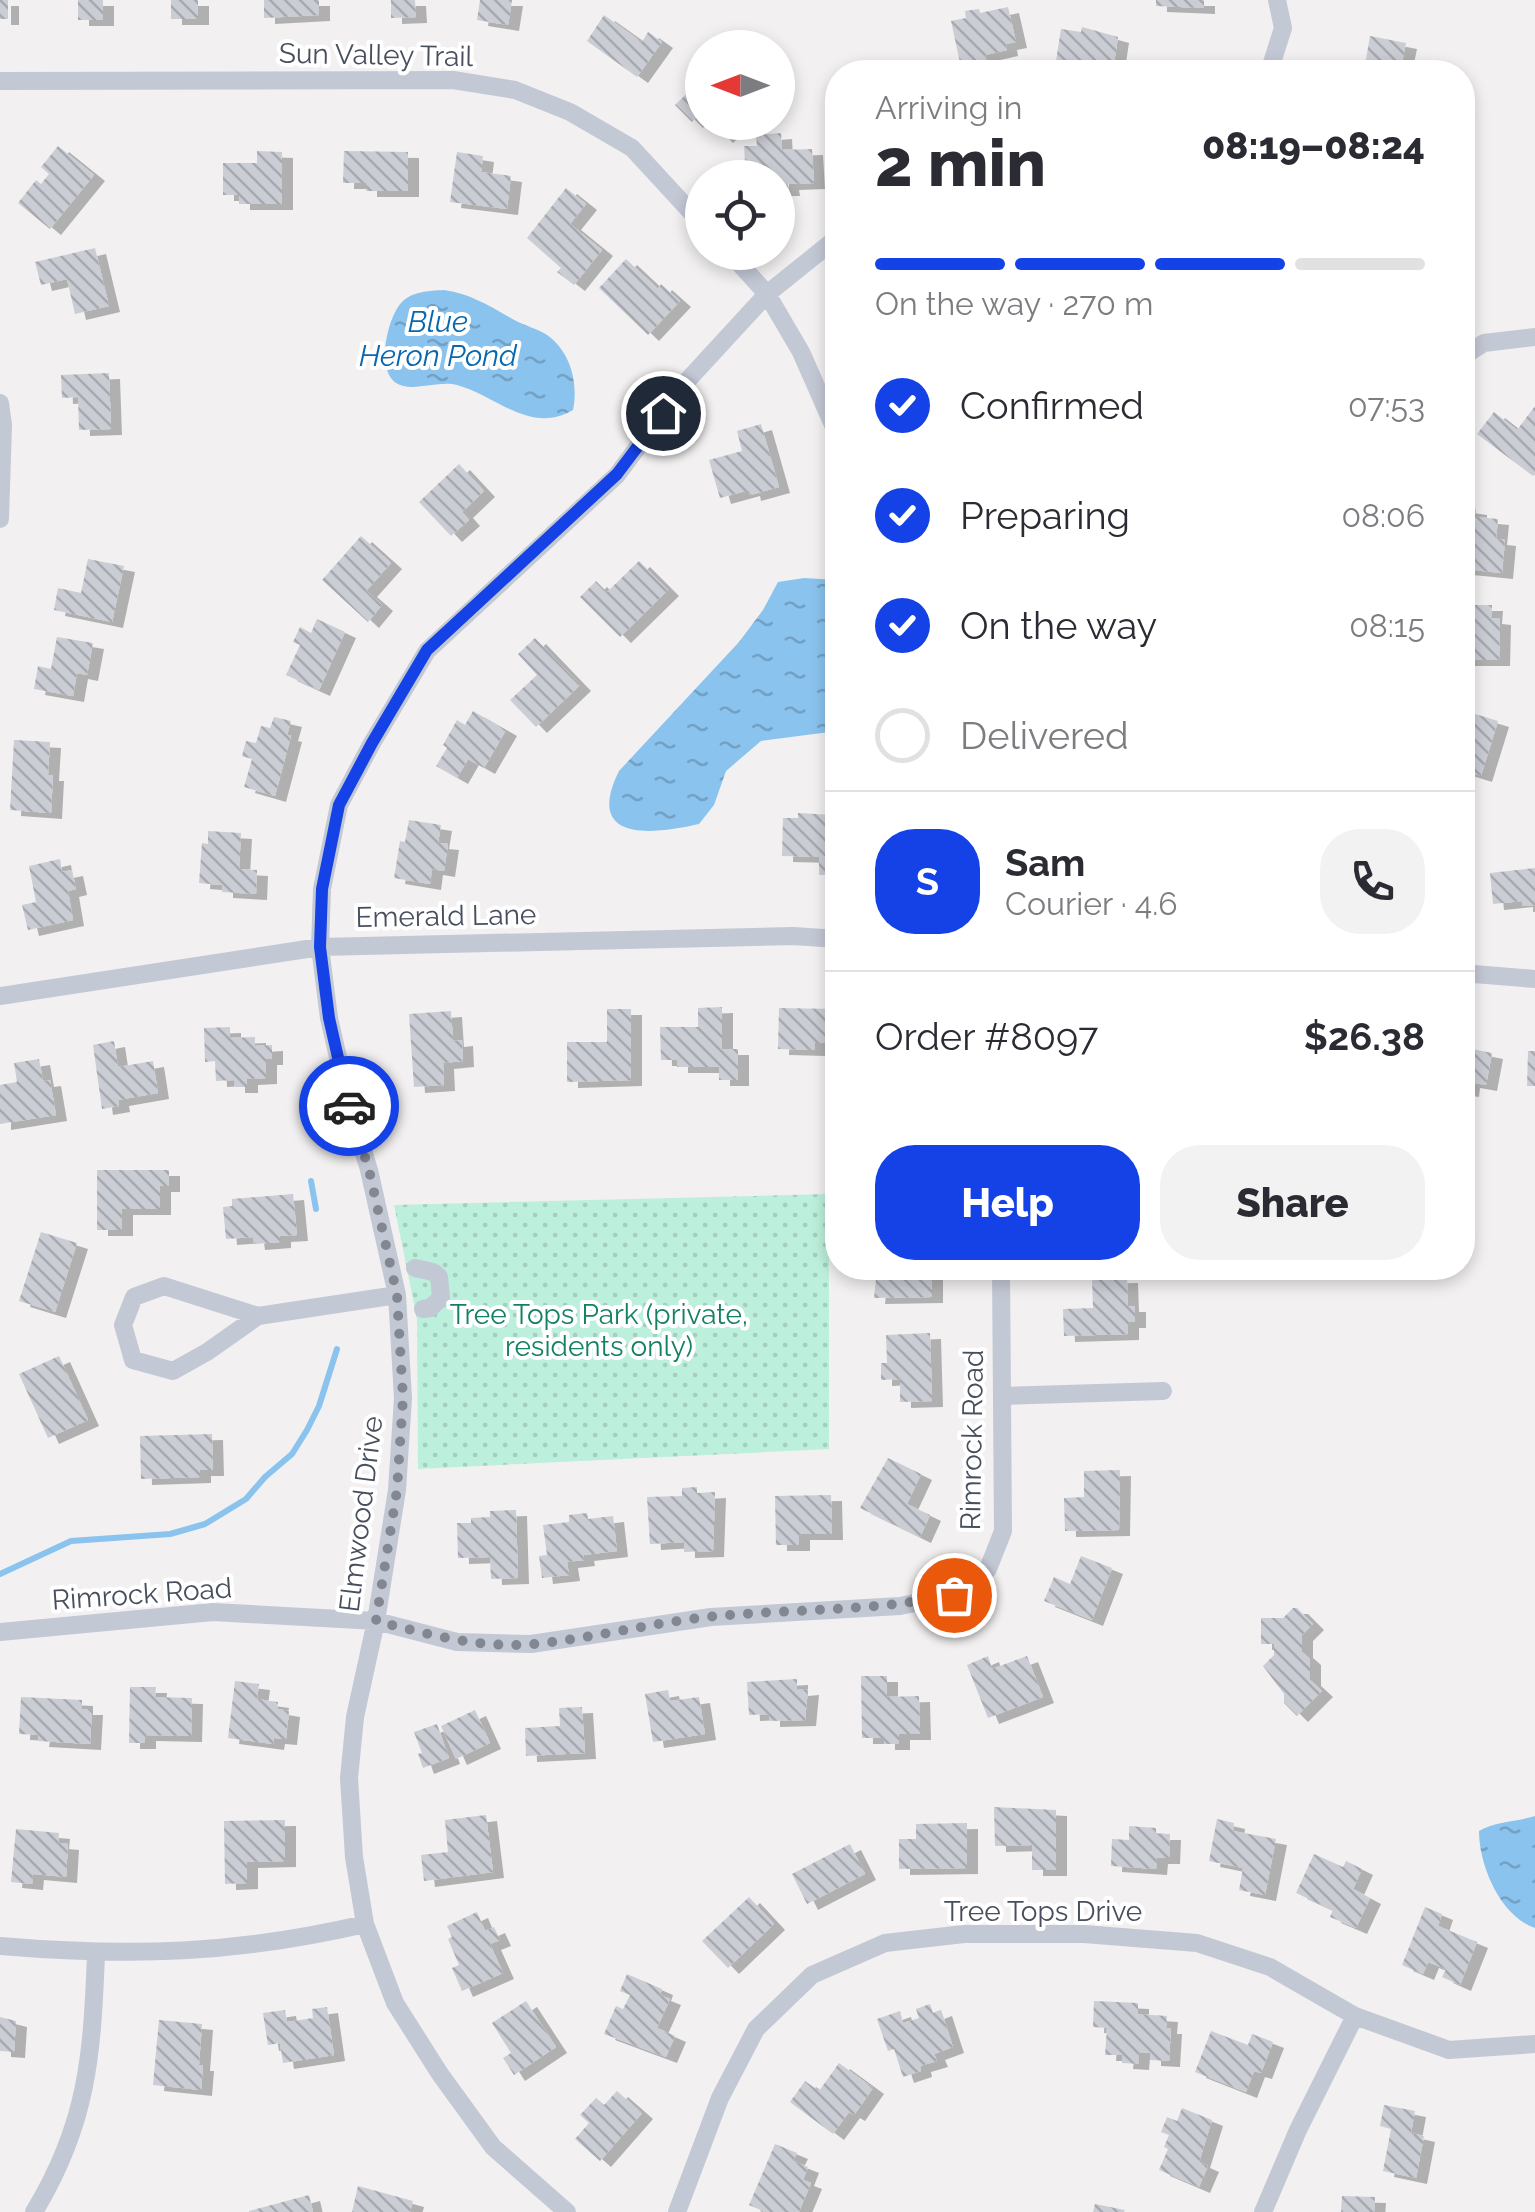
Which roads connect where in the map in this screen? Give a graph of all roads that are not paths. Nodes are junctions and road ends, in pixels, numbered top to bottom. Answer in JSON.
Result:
{"nodes":[{"id":1,"x":1276,"y":0,"type":"edge"},
{"id":2,"x":1273,"y":60,"type":"edge"},
{"id":3,"x":0,"y":81,"type":"edge"},
{"id":4,"x":685,"y":206,"type":"edge"},
{"id":5,"x":825,"y":247,"type":"edge"},
{"id":6,"x":745,"y":270,"type":"edge"},
{"id":7,"x":767,"y":294,"type":"junction"},
{"id":8,"x":1535,"y":337,"type":"edge"},
{"id":9,"x":1475,"y":349,"type":"edge"},
{"id":10,"x":0,"y":403,"type":"edge"},
{"id":11,"x":825,"y":406,"type":"edge"},
{"id":12,"x":0,"y":519,"type":"edge"},
{"id":13,"x":825,"y":939,"type":"edge"},
{"id":14,"x":320,"y":947,"type":"junction"},
{"id":15,"x":1475,"y":973,"type":"edge"},
{"id":16,"x":1535,"y":979,"type":"edge"},
{"id":17,"x":0,"y":996,"type":"edge"},
{"id":18,"x":415,"y":1268,"type":"dead end"},
{"id":19,"x":1001,"y":1280,"type":"edge"},
{"id":20,"x":397,"y":1295,"type":"junction"},
{"id":21,"x":423,"y":1309,"type":"dead end"},
{"id":22,"x":258,"y":1316,"type":"junction"},
{"id":23,"x":1163,"y":1391,"type":"dead end"},
{"id":24,"x":1002,"y":1396,"type":"junction"},
{"id":25,"x":376,"y":1621,"type":"junction"},
{"id":26,"x":0,"y":1632,"type":"edge"},
{"id":27,"x":365,"y":1924,"type":"junction"},
{"id":28,"x":0,"y":1946,"type":"edge"},
{"id":29,"x":96,"y":1954,"type":"junction"},
{"id":30,"x":1356,"y":2016,"type":"junction"},
{"id":31,"x":1535,"y":2044,"type":"edge"},
{"id":32,"x":34,"y":2212,"type":"edge"},
{"id":33,"x":567,"y":2212,"type":"edge"},
{"id":34,"x":677,"y":2212,"type":"edge"},
{"id":35,"x":1263,"y":2212,"type":"edge"}],
"edges":[{"from":1,"to":2,"type":"street"},
{"from":3,"to":4,"type":"street","name":"Sun Valley Trail"},
{"from":5,"to":7,"type":"street","name":"Elmwood Drive"},
{"from":6,"to":7,"type":"street"},
{"from":7,"to":11,"type":"street"},
{"from":7,"to":14,"type":"street","name":"Elmwood Drive"},
{"from":8,"to":9,"type":"street"},
{"from":10,"to":12,"type":"street"},
{"from":13,"to":14,"type":"street","name":"Emerald Lane"},
{"from":14,"to":17,"type":"street","name":"Emerald Lane"},
{"from":14,"to":20,"type":"street","name":"Elmwood Drive"},
{"from":15,"to":16,"type":"street"},
{"from":18,"to":21,"type":"street"},
{"from":19,"to":24,"type":"street","name":"Rimrock Road"},
{"from":20,"to":22,"type":"street"},
{"from":20,"to":25,"type":"street","name":"Elmwood Drive"},
{"from":22,"to":22,"type":"street"},
{"from":23,"to":24,"type":"street"},
{"from":24,"to":25,"type":"street","name":"Rimrock Road"},
{"from":25,"to":26,"type":"street","name":"Rimrock Road"},
{"from":25,"to":27,"type":"street","name":"Elmwood Drive"},
{"from":27,"to":29,"type":"street"},
{"from":27,"to":33,"type":"street","name":"Elmwood Drive"},
{"from":28,"to":29,"type":"street"},
{"from":29,"to":32,"type":"street"},
{"from":30,"to":31,"type":"street","name":"Tree Tops Drive"},
{"from":30,"to":34,"type":"street","name":"Tree Tops Drive"},
{"from":30,"to":35,"type":"street"}]}
